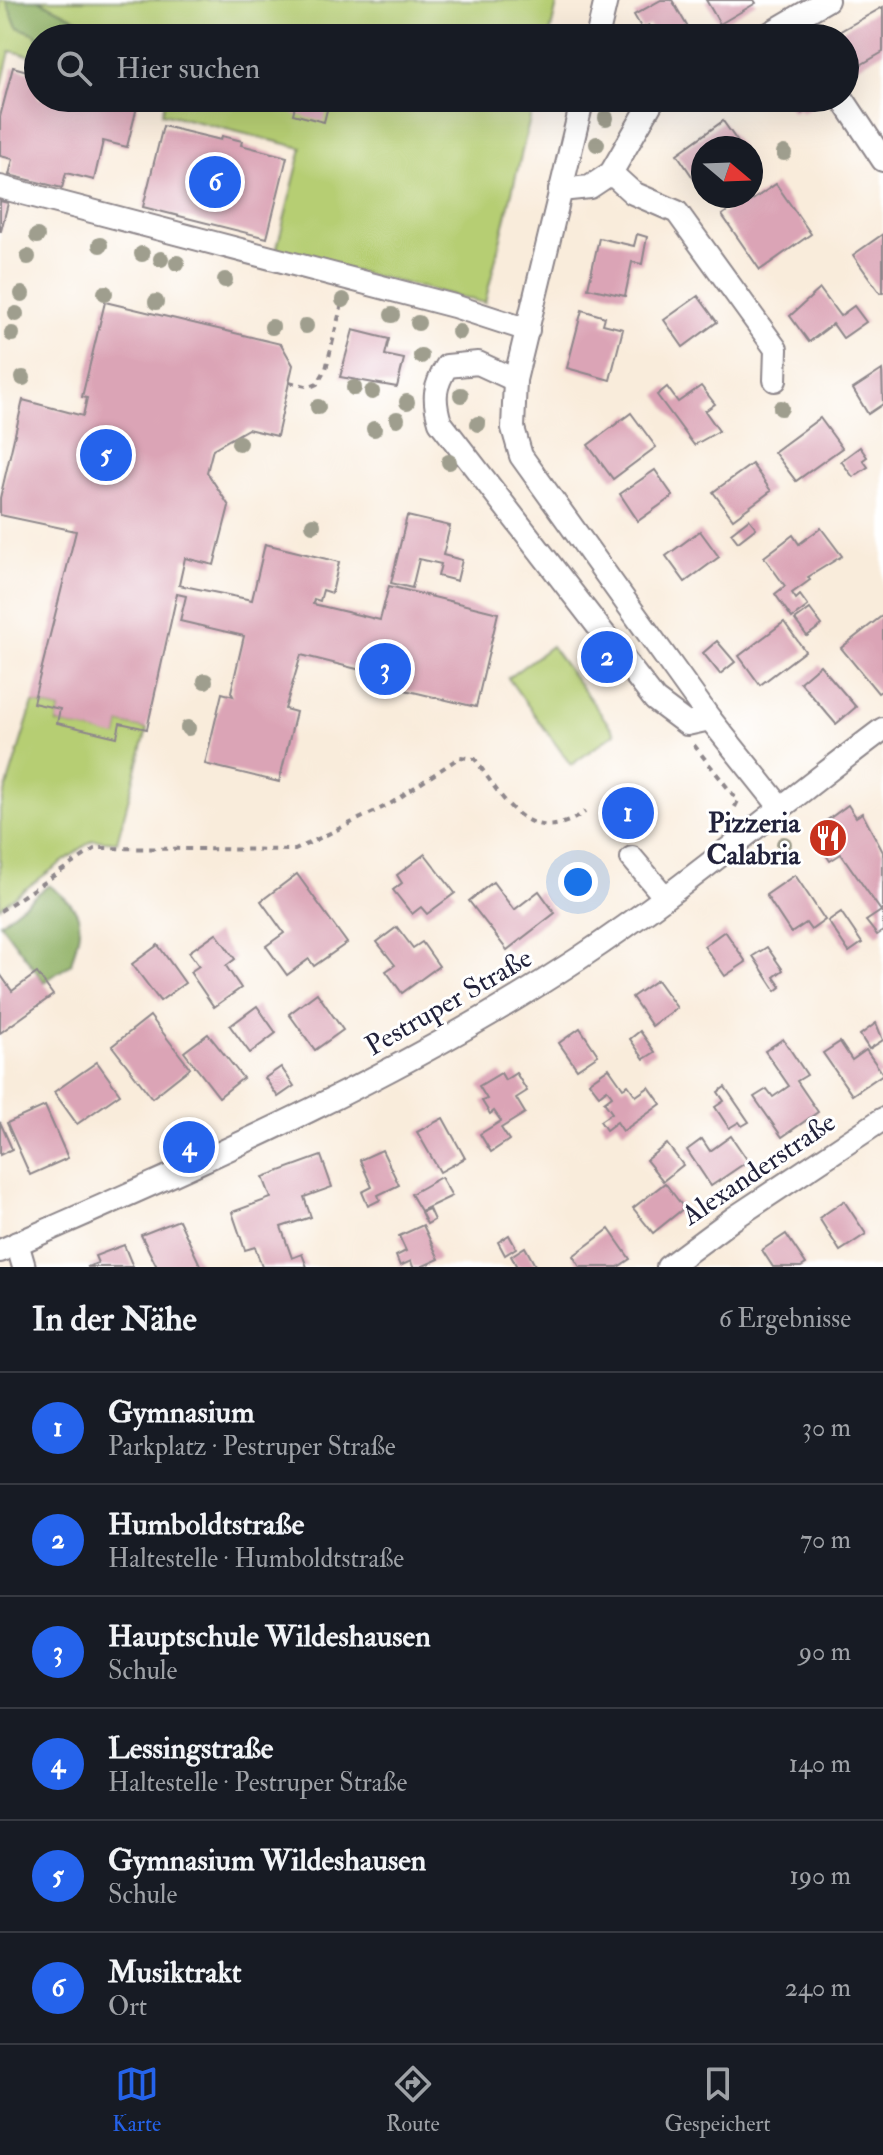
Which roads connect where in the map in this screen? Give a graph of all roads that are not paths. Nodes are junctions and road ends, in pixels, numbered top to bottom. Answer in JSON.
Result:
{"nodes":[{"id":1,"x":606,"y":0,"type":"edge"},
{"id":2,"x":827,"y":0,"type":"edge"},
{"id":3,"x":600,"y":24,"type":"edge"},
{"id":4,"x":802,"y":24,"type":"edge"},
{"id":5,"x":580,"y":112,"type":"edge"},
{"id":6,"x":642,"y":112,"type":"edge"},
{"id":7,"x":851,"y":112,"type":"edge"},
{"id":8,"x":883,"y":160,"type":"edge"},
{"id":9,"x":611,"y":173,"type":"junction"},
{"id":10,"x":0,"y":187,"type":"edge"},
{"id":11,"x":560,"y":190,"type":"junction"},
{"id":12,"x":528,"y":330,"type":"junction"},
{"id":13,"x":515,"y":380,"type":"junction"},
{"id":14,"x":775,"y":380,"type":"dead end"},
{"id":15,"x":710,"y":719,"type":"junction"},
{"id":16,"x":881,"y":736,"type":"edge"},
{"id":17,"x":781,"y":808,"type":"junction"},
{"id":18,"x":632,"y":858,"type":"dead end"},
{"id":19,"x":664,"y":896,"type":"junction"},
{"id":20,"x":883,"y":1119,"type":"edge"},
{"id":21,"x":9,"y":1247,"type":"edge"},
{"id":22,"x":24,"y":1267,"type":"edge"},
{"id":23,"x":668,"y":1267,"type":"edge"}],
"edges":[{"from":1,"to":3,"type":"street"},
{"from":2,"to":4,"type":"street"},
{"from":5,"to":11,"type":"street"},
{"from":6,"to":9,"type":"street"},
{"from":7,"to":8,"type":"street"},
{"from":9,"to":11,"type":"street"},
{"from":9,"to":14,"type":"street"},
{"from":10,"to":12,"type":"street"},
{"from":11,"to":12,"type":"street"},
{"from":12,"to":13,"type":"street"},
{"from":13,"to":15,"type":"street"},
{"from":13,"to":15,"type":"street"},
{"from":15,"to":17,"type":"street"},
{"from":16,"to":17,"type":"street","name":"Pestruper Straße"},
{"from":17,"to":19,"type":"street","name":"Pestruper Straße"},
{"from":18,"to":19,"type":"street"},
{"from":19,"to":21,"type":"street","name":"Pestruper Straße"},
{"from":20,"to":23,"type":"street","name":"Alexanderstraße"},
{"from":21,"to":22,"type":"street"}]}
